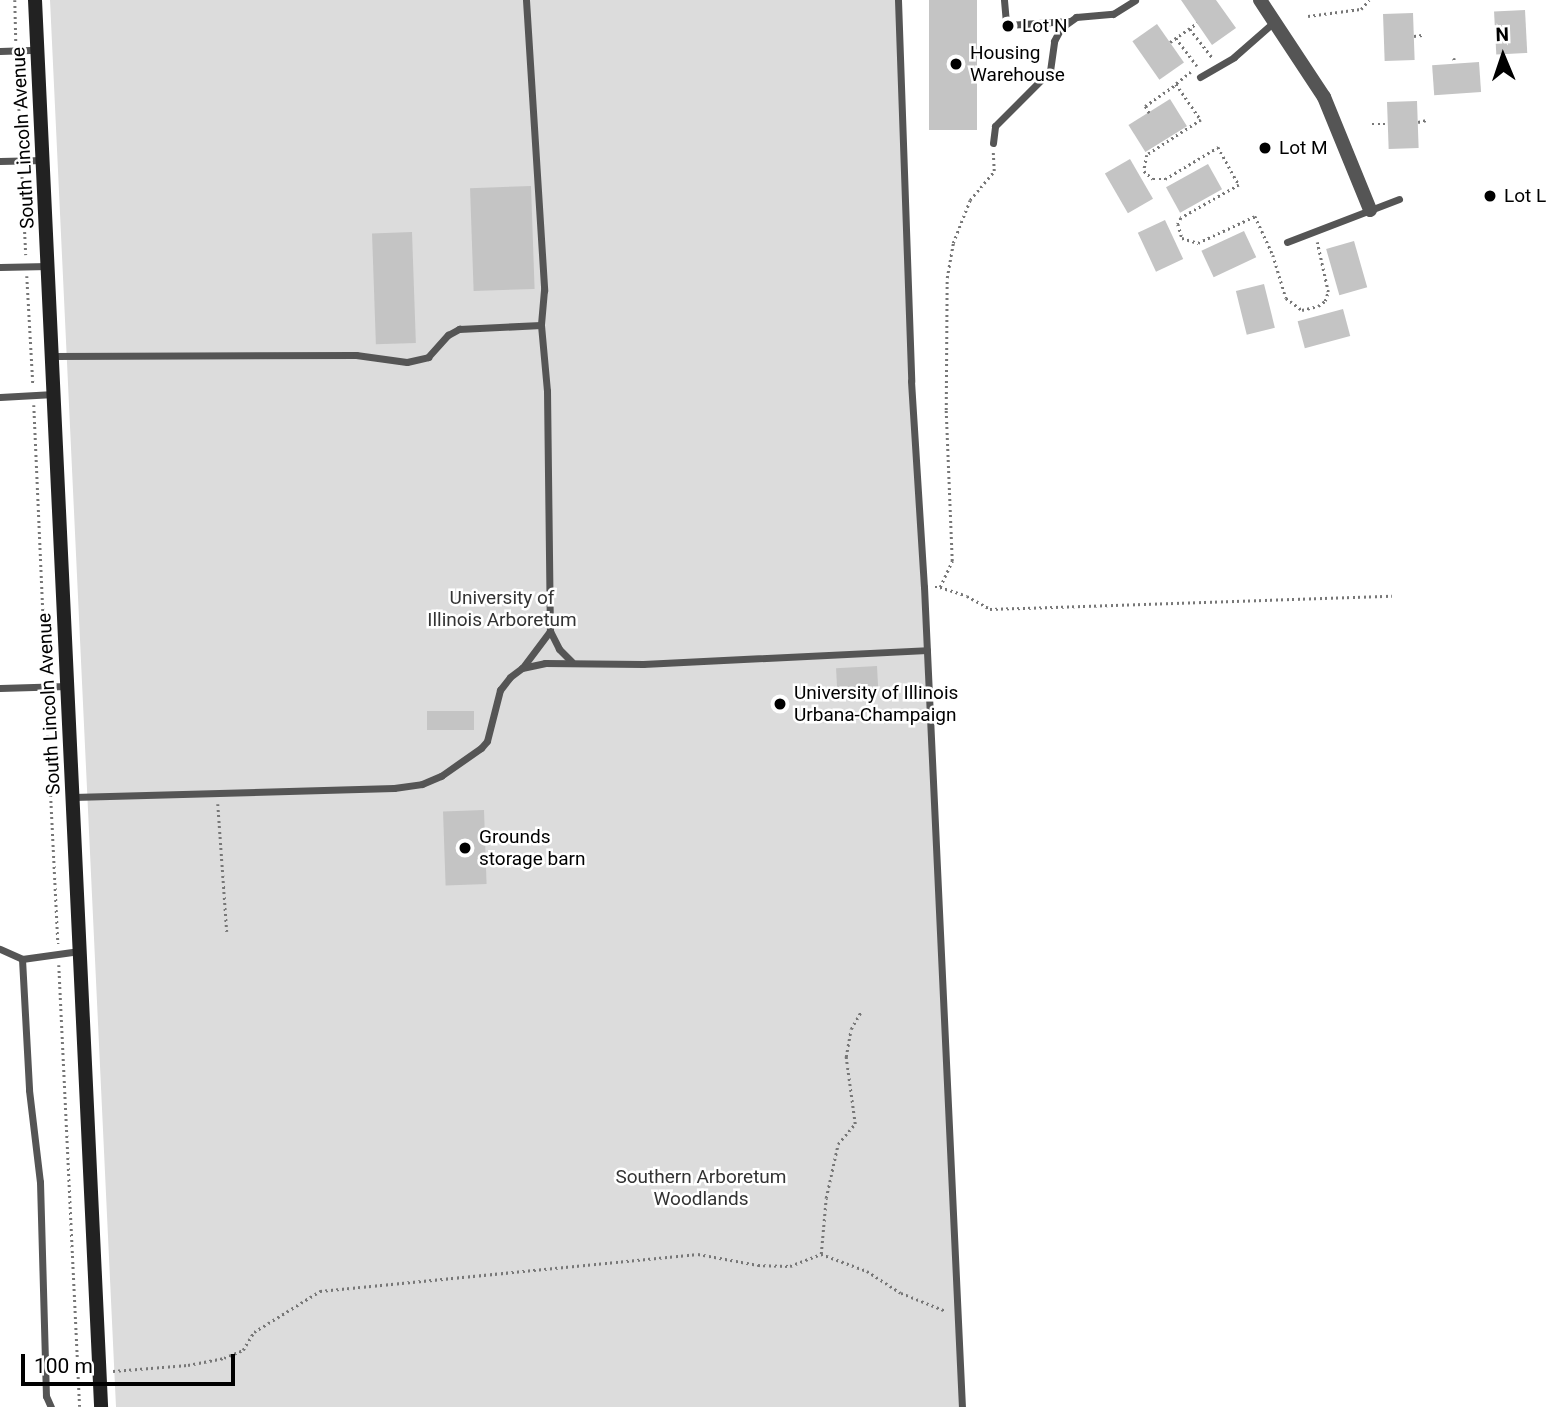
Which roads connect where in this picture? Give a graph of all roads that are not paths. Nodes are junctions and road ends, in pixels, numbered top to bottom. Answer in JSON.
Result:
{"nodes":[{"id":1,"x":36,"y":0,"type":"edge"},
{"id":2,"x":526,"y":0,"type":"edge"},
{"id":3,"x":898,"y":0,"type":"edge"},
{"id":4,"x":1004,"y":0,"type":"edge"},
{"id":5,"x":1135,"y":0,"type":"edge"},
{"id":6,"x":1260,"y":0,"type":"edge"},
{"id":7,"x":1068,"y":21,"type":"junction"},
{"id":8,"x":1274,"y":22,"type":"junction"},
{"id":9,"x":39,"y":50,"type":"junction"},
{"id":10,"x":0,"y":51,"type":"edge"},
{"id":11,"x":1200,"y":78,"type":"dead end"},
{"id":12,"x":993,"y":143,"type":"road end"},
{"id":13,"x":44,"y":159,"type":"junction"},
{"id":14,"x":0,"y":161,"type":"edge"},
{"id":15,"x":1399,"y":199,"type":"dead end"},
{"id":16,"x":1370,"y":210,"type":"junction"},
{"id":17,"x":1287,"y":242,"type":"dead end"},
{"id":18,"x":48,"y":266,"type":"junction"},
{"id":19,"x":0,"y":267,"type":"edge"},
{"id":20,"x":541,"y":326,"type":"junction"},
{"id":21,"x":53,"y":356,"type":"junction"},
{"id":22,"x":54,"y":394,"type":"junction"},
{"id":23,"x":0,"y":397,"type":"edge"},
{"id":24,"x":550,"y":631,"type":"junction"},
{"id":25,"x":927,"y":650,"type":"junction"},
{"id":26,"x":573,"y":663,"type":"junction"},
{"id":27,"x":522,"y":668,"type":"junction"},
{"id":28,"x":68,"y":686,"type":"junction"},
{"id":29,"x":0,"y":688,"type":"edge"},
{"id":30,"x":73,"y":797,"type":"junction"},
{"id":31,"x":0,"y":949,"type":"edge"},
{"id":32,"x":80,"y":951,"type":"junction"},
{"id":33,"x":22,"y":959,"type":"junction"},
{"id":34,"x":51,"y":1407,"type":"edge"},
{"id":35,"x":101,"y":1407,"type":"edge"},
{"id":36,"x":962,"y":1407,"type":"edge"}],
"edges":[{"from":1,"to":9,"type":"main road","name":"South Lincoln Avenue"},
{"from":2,"to":20,"type":"lane"},
{"from":3,"to":25,"type":"lane"},
{"from":4,"to":7,"type":"lane"},
{"from":5,"to":7,"type":"lane"},
{"from":6,"to":8,"type":"street"},
{"from":7,"to":12,"type":"lane"},
{"from":8,"to":11,"type":"lane"},
{"from":8,"to":16,"type":"street"},
{"from":9,"to":10,"type":"lane"},
{"from":9,"to":13,"type":"main road","name":"South Lincoln Avenue"},
{"from":13,"to":14,"type":"lane"},
{"from":13,"to":18,"type":"main road","name":"South Lincoln Avenue"},
{"from":15,"to":16,"type":"lane"},
{"from":16,"to":17,"type":"lane"},
{"from":18,"to":19,"type":"lane"},
{"from":18,"to":21,"type":"main road","name":"South Lincoln Avenue"},
{"from":20,"to":21,"type":"lane"},
{"from":20,"to":24,"type":"lane"},
{"from":21,"to":22,"type":"main road","name":"South Lincoln Avenue"},
{"from":22,"to":23,"type":"lane"},
{"from":22,"to":28,"type":"main road","name":"South Lincoln Avenue"},
{"from":24,"to":26,"type":"lane"},
{"from":24,"to":27,"type":"lane"},
{"from":25,"to":26,"type":"lane"},
{"from":25,"to":36,"type":"lane"},
{"from":26,"to":27,"type":"lane"},
{"from":27,"to":30,"type":"lane"},
{"from":28,"to":29,"type":"lane"},
{"from":28,"to":30,"type":"main road","name":"South Lincoln Avenue"},
{"from":30,"to":32,"type":"main road","name":"South Lincoln Avenue"},
{"from":31,"to":33,"type":"lane"},
{"from":32,"to":33,"type":"lane"},
{"from":32,"to":35,"type":"main road","name":"South Lincoln Avenue"},
{"from":33,"to":34,"type":"lane"}]}
